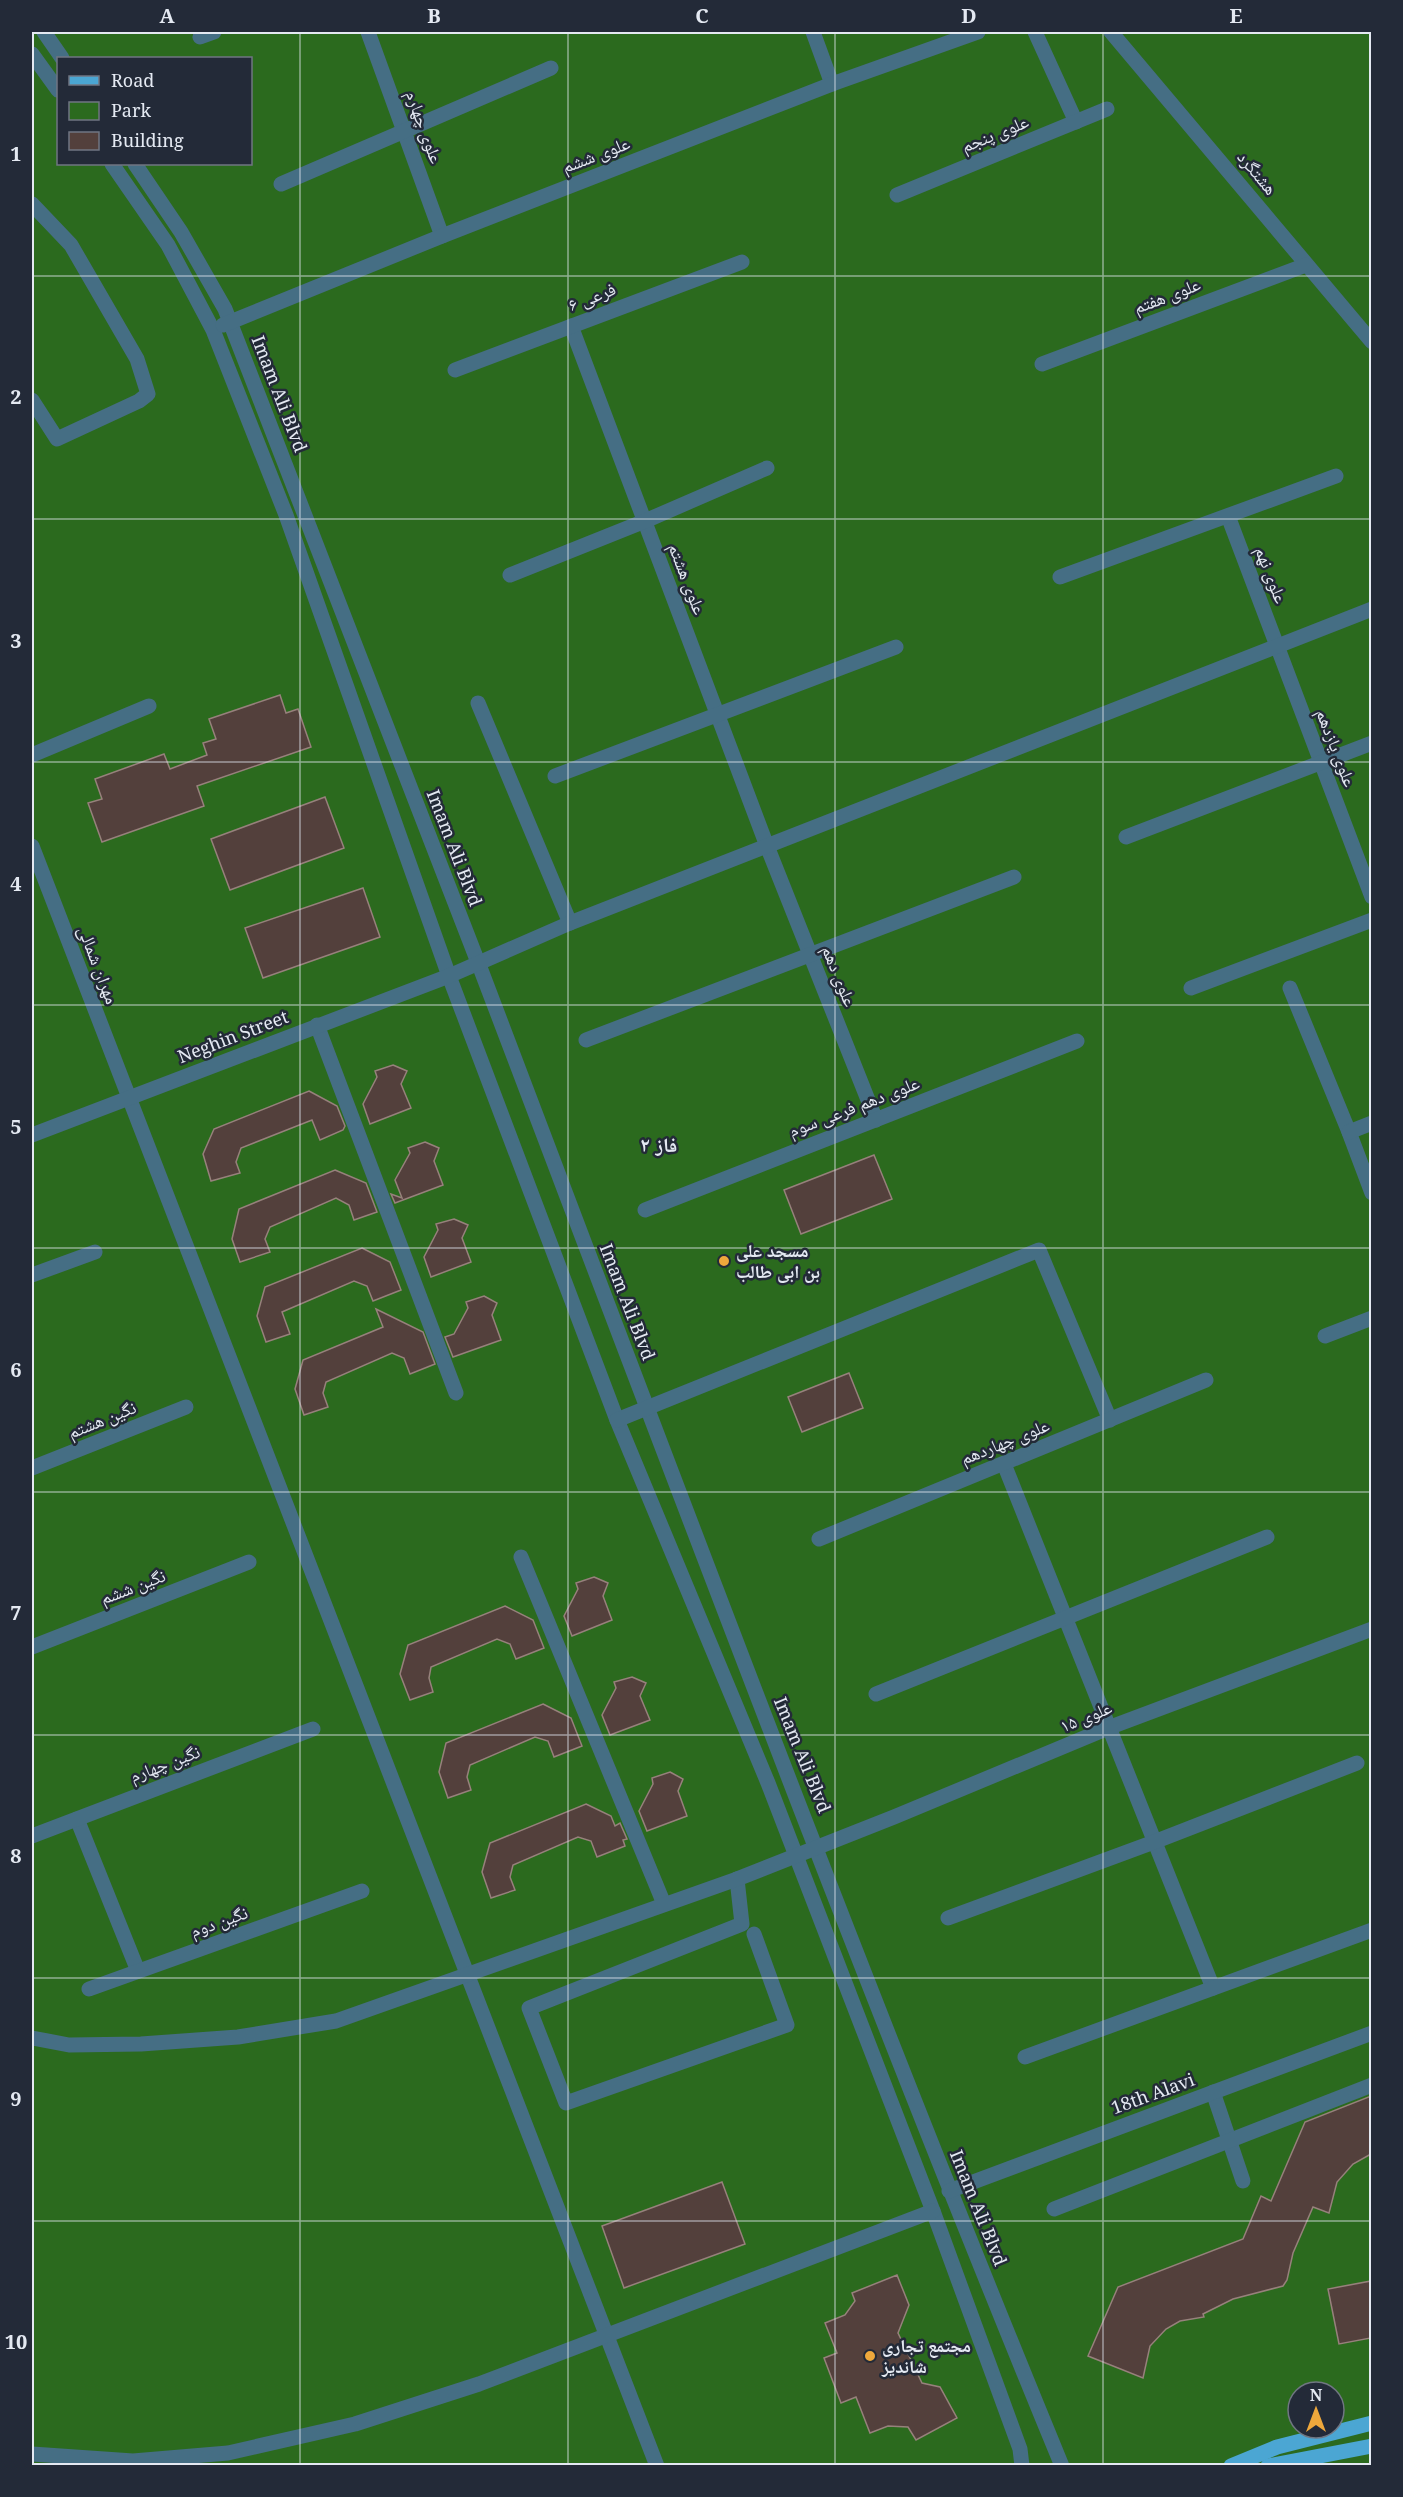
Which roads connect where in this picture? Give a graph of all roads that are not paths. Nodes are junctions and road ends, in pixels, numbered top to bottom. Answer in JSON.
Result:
{"nodes":[{"id":1,"x":44,"y":32,"type":"edge"},
{"id":2,"x":369,"y":32,"type":"edge"},
{"id":3,"x":813,"y":32,"type":"edge"},
{"id":4,"x":978,"y":32,"type":"edge"},
{"id":5,"x":1035,"y":32,"type":"edge"},
{"id":6,"x":1111,"y":32,"type":"edge"},
{"id":7,"x":32,"y":54,"type":"edge"},
{"id":8,"x":61,"y":57,"type":"edge"},
{"id":9,"x":45,"y":67,"type":"edge"},
{"id":10,"x":551,"y":69,"type":"dead end"},
{"id":11,"x":832,"y":84,"type":"junction"},
{"id":12,"x":57,"y":88,"type":"edge"},
{"id":13,"x":1107,"y":110,"type":"dead end"},
{"id":14,"x":1076,"y":122,"type":"junction"},
{"id":15,"x":404,"y":131,"type":"junction"},
{"id":16,"x":113,"y":165,"type":"edge"},
{"id":17,"x":136,"y":165,"type":"edge"},
{"id":18,"x":281,"y":184,"type":"dead end"},
{"id":19,"x":897,"y":195,"type":"dead end"},
{"id":20,"x":32,"y":204,"type":"edge"},
{"id":21,"x":442,"y":236,"type":"junction"},
{"id":22,"x":742,"y":262,"type":"dead end"},
{"id":23,"x":1306,"y":265,"type":"junction"},
{"id":24,"x":230,"y":322,"type":"junction"},
{"id":25,"x":571,"y":326,"type":"junction"},
{"id":26,"x":213,"y":330,"type":"junction"},
{"id":27,"x":1371,"y":342,"type":"edge"},
{"id":28,"x":1042,"y":364,"type":"dead end"},
{"id":29,"x":454,"y":370,"type":"dead end"},
{"id":30,"x":32,"y":400,"type":"edge"},
{"id":31,"x":767,"y":468,"type":"dead end"},
{"id":32,"x":1336,"y":476,"type":"dead end"},
{"id":33,"x":1228,"y":516,"type":"junction"},
{"id":34,"x":645,"y":521,"type":"junction"},
{"id":35,"x":510,"y":575,"type":"dead end"},
{"id":36,"x":1060,"y":578,"type":"dead end"},
{"id":37,"x":1371,"y":609,"type":"edge"},
{"id":38,"x":896,"y":647,"type":"dead end"},
{"id":39,"x":1277,"y":647,"type":"junction"},
{"id":40,"x":478,"y":703,"type":"dead end"},
{"id":41,"x":148,"y":706,"type":"dead end"},
{"id":42,"x":718,"y":715,"type":"junction"},
{"id":43,"x":1371,"y":743,"type":"edge"},
{"id":44,"x":32,"y":755,"type":"edge"},
{"id":45,"x":1321,"y":763,"type":"junction"},
{"id":46,"x":555,"y":776,"type":"dead end"},
{"id":47,"x":1126,"y":837,"type":"dead end"},
{"id":48,"x":32,"y":846,"type":"edge"},
{"id":49,"x":767,"y":846,"type":"junction"},
{"id":50,"x":1014,"y":877,"type":"dead end"},
{"id":51,"x":1371,"y":897,"type":"edge"},
{"id":52,"x":1371,"y":920,"type":"edge"},
{"id":53,"x":570,"y":924,"type":"junction"},
{"id":54,"x":810,"y":956,"type":"junction"},
{"id":55,"x":478,"y":963,"type":"junction"},
{"id":56,"x":449,"y":976,"type":"junction"},
{"id":57,"x":1191,"y":988,"type":"dead end"},
{"id":58,"x":1290,"y":988,"type":"dead end"},
{"id":59,"x":317,"y":1026,"type":"junction"},
{"id":60,"x":586,"y":1040,"type":"dead end"},
{"id":61,"x":1077,"y":1041,"type":"dead end"},
{"id":62,"x":128,"y":1098,"type":"junction"},
{"id":63,"x":876,"y":1120,"type":"junction"},
{"id":64,"x":1371,"y":1123,"type":"edge"},
{"id":65,"x":1349,"y":1132,"type":"junction"},
{"id":66,"x":32,"y":1135,"type":"edge"},
{"id":67,"x":1371,"y":1193,"type":"edge"},
{"id":68,"x":645,"y":1210,"type":"dead end"},
{"id":69,"x":94,"y":1252,"type":"dead end"},
{"id":70,"x":32,"y":1275,"type":"edge"},
{"id":71,"x":1371,"y":1318,"type":"edge"},
{"id":72,"x":1325,"y":1336,"type":"dead end"},
{"id":73,"x":1206,"y":1380,"type":"dead end"},
{"id":74,"x":456,"y":1393,"type":"dead end"},
{"id":75,"x":186,"y":1407,"type":"dead end"},
{"id":76,"x":646,"y":1410,"type":"junction"},
{"id":77,"x":617,"y":1420,"type":"junction"},
{"id":78,"x":1110,"y":1420,"type":"junction"},
{"id":79,"x":1004,"y":1464,"type":"junction"},
{"id":80,"x":32,"y":1468,"type":"edge"},
{"id":81,"x":1267,"y":1537,"type":"dead end"},
{"id":82,"x":819,"y":1539,"type":"dead end"},
{"id":83,"x":521,"y":1557,"type":"dead end"},
{"id":84,"x":249,"y":1562,"type":"dead end"},
{"id":85,"x":1065,"y":1618,"type":"junction"},
{"id":86,"x":1371,"y":1629,"type":"edge"},
{"id":87,"x":32,"y":1647,"type":"edge"},
{"id":88,"x":876,"y":1694,"type":"dead end"},
{"id":89,"x":1108,"y":1728,"type":"junction"},
{"id":90,"x":313,"y":1729,"type":"dead end"},
{"id":91,"x":1357,"y":1763,"type":"dead end"},
{"id":92,"x":77,"y":1818,"type":"junction"},
{"id":93,"x":32,"y":1836,"type":"edge"},
{"id":94,"x":1154,"y":1842,"type":"junction"},
{"id":95,"x":817,"y":1846,"type":"junction"},
{"id":96,"x":795,"y":1855,"type":"junction"},
{"id":97,"x":737,"y":1879,"type":"junction"},
{"id":98,"x":362,"y":1891,"type":"dead end"},
{"id":99,"x":664,"y":1904,"type":"junction"},
{"id":100,"x":948,"y":1918,"type":"dead end"},
{"id":101,"x":1371,"y":1929,"type":"edge"},
{"id":102,"x":754,"y":1934,"type":"dead end"},
{"id":103,"x":138,"y":1971,"type":"junction"},
{"id":104,"x":468,"y":1975,"type":"junction"},
{"id":105,"x":1213,"y":1988,"type":"junction"},
{"id":106,"x":89,"y":1989,"type":"dead end"},
{"id":107,"x":1371,"y":2033,"type":"edge"},
{"id":108,"x":32,"y":2038,"type":"edge"},
{"id":109,"x":1025,"y":2057,"type":"dead end"},
{"id":110,"x":1371,"y":2085,"type":"edge"},
{"id":111,"x":1213,"y":2092,"type":"junction"},
{"id":112,"x":1229,"y":2141,"type":"junction"},
{"id":113,"x":1243,"y":2181,"type":"dead end"},
{"id":114,"x":949,"y":2191,"type":"junction"},
{"id":115,"x":1054,"y":2209,"type":"dead end"},
{"id":116,"x":933,"y":2211,"type":"junction"},
{"id":117,"x":606,"y":2337,"type":"junction"},
{"id":118,"x":1371,"y":2423,"type":"edge"},
{"id":119,"x":1371,"y":2446,"type":"edge"},
{"id":120,"x":32,"y":2454,"type":"edge"},
{"id":121,"x":657,"y":2466,"type":"edge"},
{"id":122,"x":1022,"y":2466,"type":"edge"},
{"id":123,"x":1062,"y":2466,"type":"edge"},
{"id":124,"x":1231,"y":2466,"type":"edge"},
{"id":125,"x":1268,"y":2466,"type":"edge"}],
"edges":[{"from":1,"to":8,"type":"street"},
{"from":2,"to":15,"type":"street","name":"علوی چهارم"},
{"from":3,"to":11,"type":"street"},
{"from":4,"to":11,"type":"street","name":"علوی ششم"},
{"from":5,"to":14,"type":"street"},
{"from":6,"to":23,"type":"street","name":"هشتگرد"},
{"from":7,"to":9,"type":"street"},
{"from":9,"to":12,"type":"street"},
{"from":10,"to":15,"type":"street"},
{"from":11,"to":21,"type":"street","name":"علوی ششم"},
{"from":13,"to":14,"type":"street","name":"علوی پنجم"},
{"from":14,"to":19,"type":"street","name":"علوی پنجم"},
{"from":15,"to":18,"type":"street"},
{"from":15,"to":21,"type":"street","name":"علوی چهارم"},
{"from":16,"to":26,"type":"street","name":"Imam Ali Blvd"},
{"from":17,"to":24,"type":"street","name":"Imam Ali Blvd"},
{"from":20,"to":30,"type":"street"},
{"from":21,"to":24,"type":"street","name":"علوی ششم"},
{"from":22,"to":25,"type":"street","name":"فرعی ۶"},
{"from":23,"to":27,"type":"street","name":"هشتگرد"},
{"from":23,"to":28,"type":"street","name":"علوی هفتم"},
{"from":24,"to":26,"type":"street","name":"علوی ششم"},
{"from":24,"to":55,"type":"street","name":"Imam Ali Blvd"},
{"from":25,"to":29,"type":"street","name":"فرعی ۶"},
{"from":25,"to":34,"type":"street","name":"علوی هشتم"},
{"from":26,"to":56,"type":"street","name":"Imam Ali Blvd"},
{"from":31,"to":34,"type":"street"},
{"from":32,"to":33,"type":"street"},
{"from":33,"to":36,"type":"street"},
{"from":33,"to":39,"type":"street","name":"علوی نهم"},
{"from":34,"to":35,"type":"street"},
{"from":34,"to":42,"type":"street","name":"علوی هشتم"},
{"from":37,"to":39,"type":"street","name":"Neghin Street"},
{"from":38,"to":42,"type":"street"},
{"from":39,"to":45,"type":"street","name":"علوی یازدهم"},
{"from":39,"to":49,"type":"street","name":"Neghin Street"},
{"from":40,"to":53,"type":"street"},
{"from":41,"to":44,"type":"street"},
{"from":42,"to":46,"type":"street"},
{"from":42,"to":49,"type":"street","name":"علوی هشتم"},
{"from":43,"to":45,"type":"street"},
{"from":45,"to":47,"type":"street"},
{"from":45,"to":51,"type":"street","name":"علوی یازدهم"},
{"from":48,"to":62,"type":"street","name":"مهران شمالی"},
{"from":49,"to":53,"type":"street","name":"Neghin Street"},
{"from":49,"to":54,"type":"street","name":"علوی دهم"},
{"from":50,"to":54,"type":"street"},
{"from":52,"to":57,"type":"street"},
{"from":53,"to":55,"type":"street","name":"Neghin Street"},
{"from":54,"to":60,"type":"street"},
{"from":54,"to":63,"type":"street","name":"علوی دهم"},
{"from":55,"to":56,"type":"street","name":"Neghin Street"},
{"from":55,"to":76,"type":"street","name":"Imam Ali Blvd"},
{"from":56,"to":59,"type":"street","name":"Neghin Street"},
{"from":56,"to":77,"type":"street","name":"Imam Ali Blvd"},
{"from":58,"to":65,"type":"street"},
{"from":59,"to":62,"type":"street","name":"Neghin Street"},
{"from":59,"to":74,"type":"street"},
{"from":61,"to":63,"type":"street","name":"علوی دهم فرعی سوم"},
{"from":62,"to":66,"type":"street","name":"Neghin Street"},
{"from":62,"to":104,"type":"street","name":"مهران شمالی"},
{"from":63,"to":68,"type":"street","name":"علوی دهم فرعی سوم"},
{"from":64,"to":65,"type":"street"},
{"from":65,"to":67,"type":"street"},
{"from":69,"to":70,"type":"street"},
{"from":71,"to":72,"type":"street"},
{"from":73,"to":78,"type":"street","name":"علوی چهاردهم"},
{"from":75,"to":80,"type":"street","name":"نگین هشتم"},
{"from":76,"to":77,"type":"street"},
{"from":76,"to":78,"type":"street"},
{"from":76,"to":95,"type":"street","name":"Imam Ali Blvd"},
{"from":77,"to":96,"type":"street","name":"Imam Ali Blvd"},
{"from":78,"to":79,"type":"street","name":"علوی چهاردهم"},
{"from":79,"to":82,"type":"street","name":"علوی چهاردهم"},
{"from":79,"to":85,"type":"street"},
{"from":81,"to":85,"type":"street"},
{"from":83,"to":99,"type":"street"},
{"from":84,"to":87,"type":"street","name":"نگین ششم"},
{"from":85,"to":88,"type":"street"},
{"from":85,"to":89,"type":"street"},
{"from":86,"to":89,"type":"street","name":"علوی ۱۵"},
{"from":89,"to":94,"type":"street"},
{"from":89,"to":95,"type":"street","name":"علوی ۱۵"},
{"from":90,"to":92,"type":"street","name":"نگین چهارم"},
{"from":91,"to":94,"type":"street"},
{"from":92,"to":93,"type":"street","name":"نگین چهارم"},
{"from":92,"to":103,"type":"street"},
{"from":94,"to":100,"type":"street"},
{"from":94,"to":105,"type":"street"},
{"from":95,"to":96,"type":"street","name":"علوی ۱۵"},
{"from":95,"to":114,"type":"street","name":"Imam Ali Blvd"},
{"from":96,"to":97,"type":"street","name":"علوی ۱۵"},
{"from":96,"to":116,"type":"street","name":"Imam Ali Blvd"},
{"from":97,"to":99,"type":"street","name":"علوی ۱۵"},
{"from":97,"to":102,"type":"street"},
{"from":98,"to":103,"type":"street","name":"نگین دوم"},
{"from":99,"to":104,"type":"street","name":"علوی ۱۵"},
{"from":101,"to":105,"type":"street"},
{"from":103,"to":106,"type":"street","name":"نگین دوم"},
{"from":104,"to":108,"type":"street","name":"علوی ۱۵"},
{"from":104,"to":117,"type":"street","name":"مهران شمالی"},
{"from":105,"to":109,"type":"street"},
{"from":107,"to":111,"type":"street","name":"18th Alavi"},
{"from":110,"to":112,"type":"street"},
{"from":111,"to":112,"type":"street"},
{"from":111,"to":114,"type":"street","name":"18th Alavi"},
{"from":112,"to":113,"type":"street"},
{"from":112,"to":115,"type":"street"},
{"from":114,"to":123,"type":"street","name":"Imam Ali Blvd"},
{"from":116,"to":117,"type":"street"},
{"from":116,"to":122,"type":"street","name":"Imam Ali Blvd"},
{"from":117,"to":120,"type":"street"},
{"from":117,"to":121,"type":"street","name":"مهران شمالی"},
{"from":118,"to":124,"type":"main road"},
{"from":119,"to":125,"type":"main road"}]}
